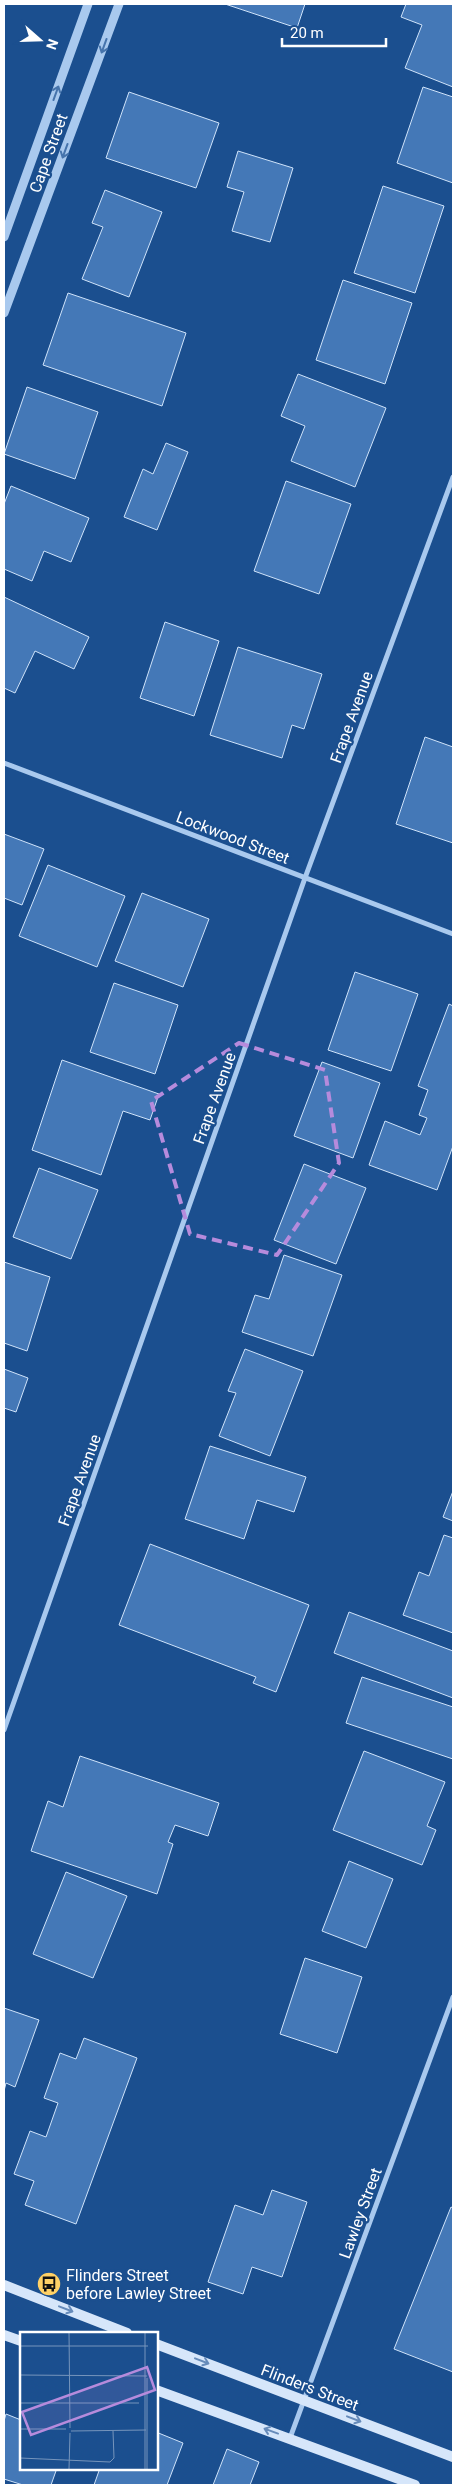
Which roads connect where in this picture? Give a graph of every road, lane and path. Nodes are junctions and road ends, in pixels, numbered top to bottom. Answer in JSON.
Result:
{"nodes":[{"id":1,"x":88,"y":4,"type":"edge"},
{"id":2,"x":119,"y":4,"type":"edge"},
{"id":3,"x":4,"y":237,"type":"edge"},
{"id":4,"x":4,"y":313,"type":"edge"},
{"id":5,"x":453,"y":477,"type":"edge"},
{"id":6,"x":4,"y":763,"type":"edge"},
{"id":7,"x":305,"y":878,"type":"junction"},
{"id":8,"x":453,"y":934,"type":"edge"},
{"id":9,"x":4,"y":1730,"type":"edge"},
{"id":10,"x":453,"y":1997,"type":"edge"},
{"id":11,"x":4,"y":2286,"type":"edge"},
{"id":12,"x":124,"y":2332,"type":"edge"},
{"id":13,"x":4,"y":2335,"type":"edge"},
{"id":14,"x":20,"y":2341,"type":"edge"},
{"id":15,"x":158,"y":2345,"type":"edge"},
{"id":16,"x":158,"y":2391,"type":"edge"},
{"id":17,"x":304,"y":2400,"type":"junction"},
{"id":18,"x":290,"y":2438,"type":"junction"},
{"id":19,"x":453,"y":2457,"type":"edge"},
{"id":20,"x":414,"y":2485,"type":"edge"}],
"edges":[{"from":3,"to":1,"type":"street","name":"Cape Street","one_way":true},
{"from":2,"to":4,"type":"street","name":"Cape Street","one_way":true},
{"from":5,"to":7,"type":"street","name":"Frape Avenue"},
{"from":6,"to":7,"type":"street","name":"Lockwood Street"},
{"from":7,"to":8,"type":"street","name":"Lockwood Street"},
{"from":7,"to":9,"type":"street","name":"Frape Avenue"},
{"from":10,"to":17,"type":"street","name":"Lawley Street"},
{"from":11,"to":12,"type":"main road","one_way":true},
{"from":13,"to":14,"type":"main road"},
{"from":15,"to":17,"type":"main road","name":"Flinders Street","one_way":true},
{"from":18,"to":16,"type":"main road","one_way":true},
{"from":17,"to":18,"type":"street","name":"Lawley Street"},
{"from":17,"to":19,"type":"main road","name":"Flinders Street","one_way":true},
{"from":18,"to":20,"type":"main road"}]}
